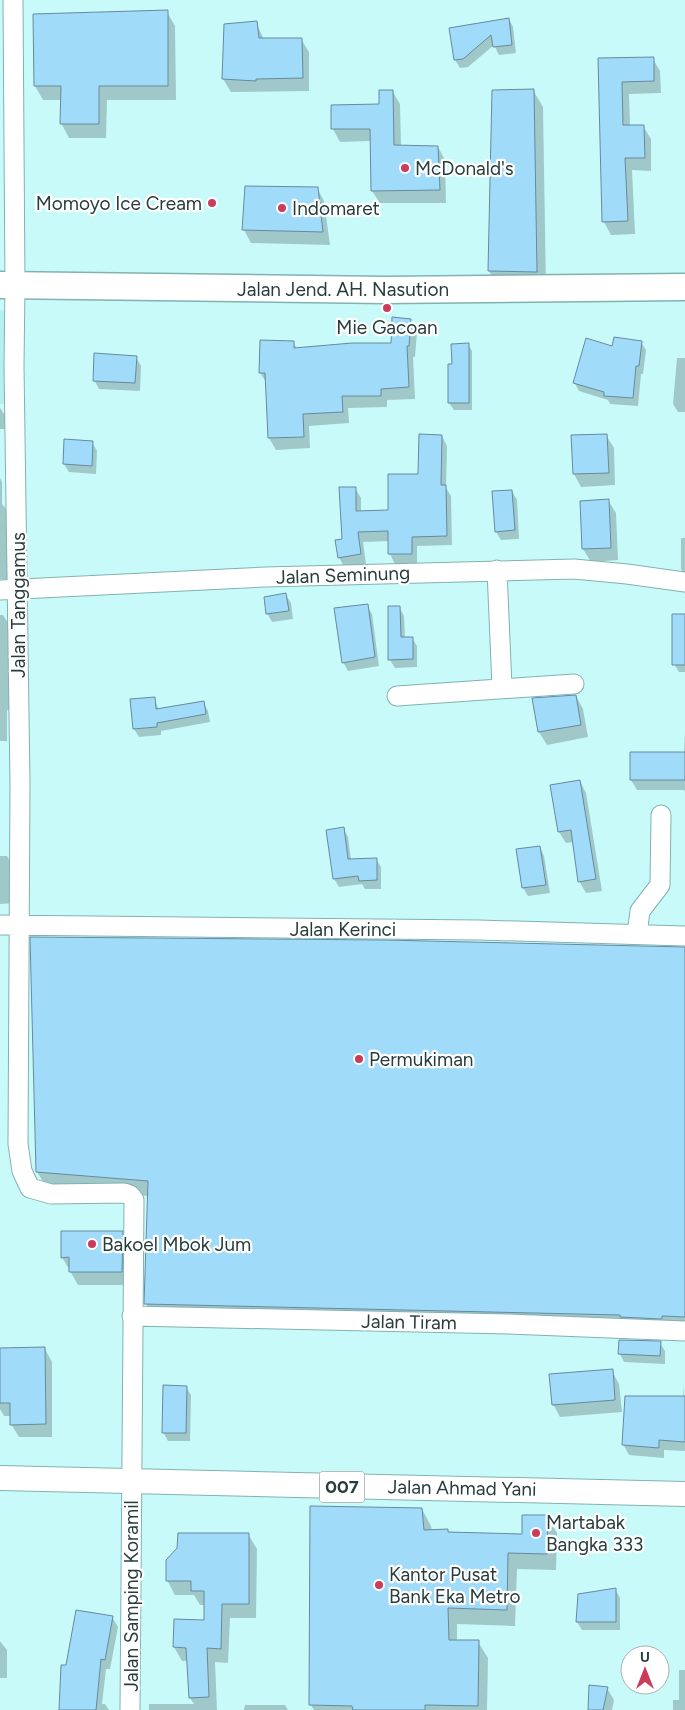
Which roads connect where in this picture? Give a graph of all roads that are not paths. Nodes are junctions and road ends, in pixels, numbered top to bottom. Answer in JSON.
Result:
{"nodes":[{"id":1,"x":13,"y":0,"type":"edge"},
{"id":2,"x":8,"y":285,"type":"edge"},
{"id":3,"x":685,"y":288,"type":"edge"},
{"id":4,"x":497,"y":570,"type":"junction"},
{"id":5,"x":685,"y":582,"type":"edge"},
{"id":6,"x":9,"y":589,"type":"edge"},
{"id":7,"x":574,"y":684,"type":"dead end"},
{"id":8,"x":502,"y":687,"type":"junction"},
{"id":9,"x":397,"y":696,"type":"dead end"},
{"id":10,"x":661,"y":815,"type":"dead end"},
{"id":11,"x":0,"y":925,"type":"edge"},
{"id":12,"x":20,"y":926,"type":"junction"},
{"id":13,"x":637,"y":934,"type":"junction"},
{"id":14,"x":685,"y":936,"type":"edge"},
{"id":15,"x":9,"y":1065,"type":"edge"},
{"id":16,"x":132,"y":1316,"type":"junction"},
{"id":17,"x":685,"y":1331,"type":"edge"},
{"id":18,"x":0,"y":1478,"type":"edge"},
{"id":19,"x":132,"y":1482,"type":"junction"},
{"id":20,"x":685,"y":1494,"type":"edge"},
{"id":21,"x":130,"y":1710,"type":"edge"}],
"edges":[{"from":1,"to":2,"type":"street","name":"Jalan Tanggamus"},
{"from":2,"to":3,"type":"highway","name":"Jalan Jend. AH. Nasution"},
{"from":2,"to":6,"type":"street","name":"Jalan Tanggamus"},
{"from":4,"to":5,"type":"street","name":"Jalan Seminung"},
{"from":4,"to":6,"type":"street","name":"Jalan Seminung"},
{"from":4,"to":8,"type":"street"},
{"from":6,"to":12,"type":"street","name":"Jalan Tanggamus"},
{"from":7,"to":8,"type":"street"},
{"from":8,"to":9,"type":"street"},
{"from":10,"to":13,"type":"street"},
{"from":11,"to":12,"type":"street","name":"Jalan Kerinci"},
{"from":12,"to":13,"type":"street","name":"Jalan Kerinci"},
{"from":12,"to":15,"type":"street","name":"Jalan Tanggamus"},
{"from":13,"to":14,"type":"street","name":"Jalan Kerinci"},
{"from":15,"to":16,"type":"street","name":"Jalan Tanggamus"},
{"from":16,"to":17,"type":"street","name":"Jalan Tiram"},
{"from":16,"to":19,"type":"street","name":"Jalan Samping Koramil"},
{"from":18,"to":19,"type":"main road","name":"Jalan Ahmad Yani","number":"007"},
{"from":19,"to":20,"type":"main road","name":"Jalan Ahmad Yani","number":"007"},
{"from":19,"to":21,"type":"street","name":"Jalan Samping Koramil"}]}
